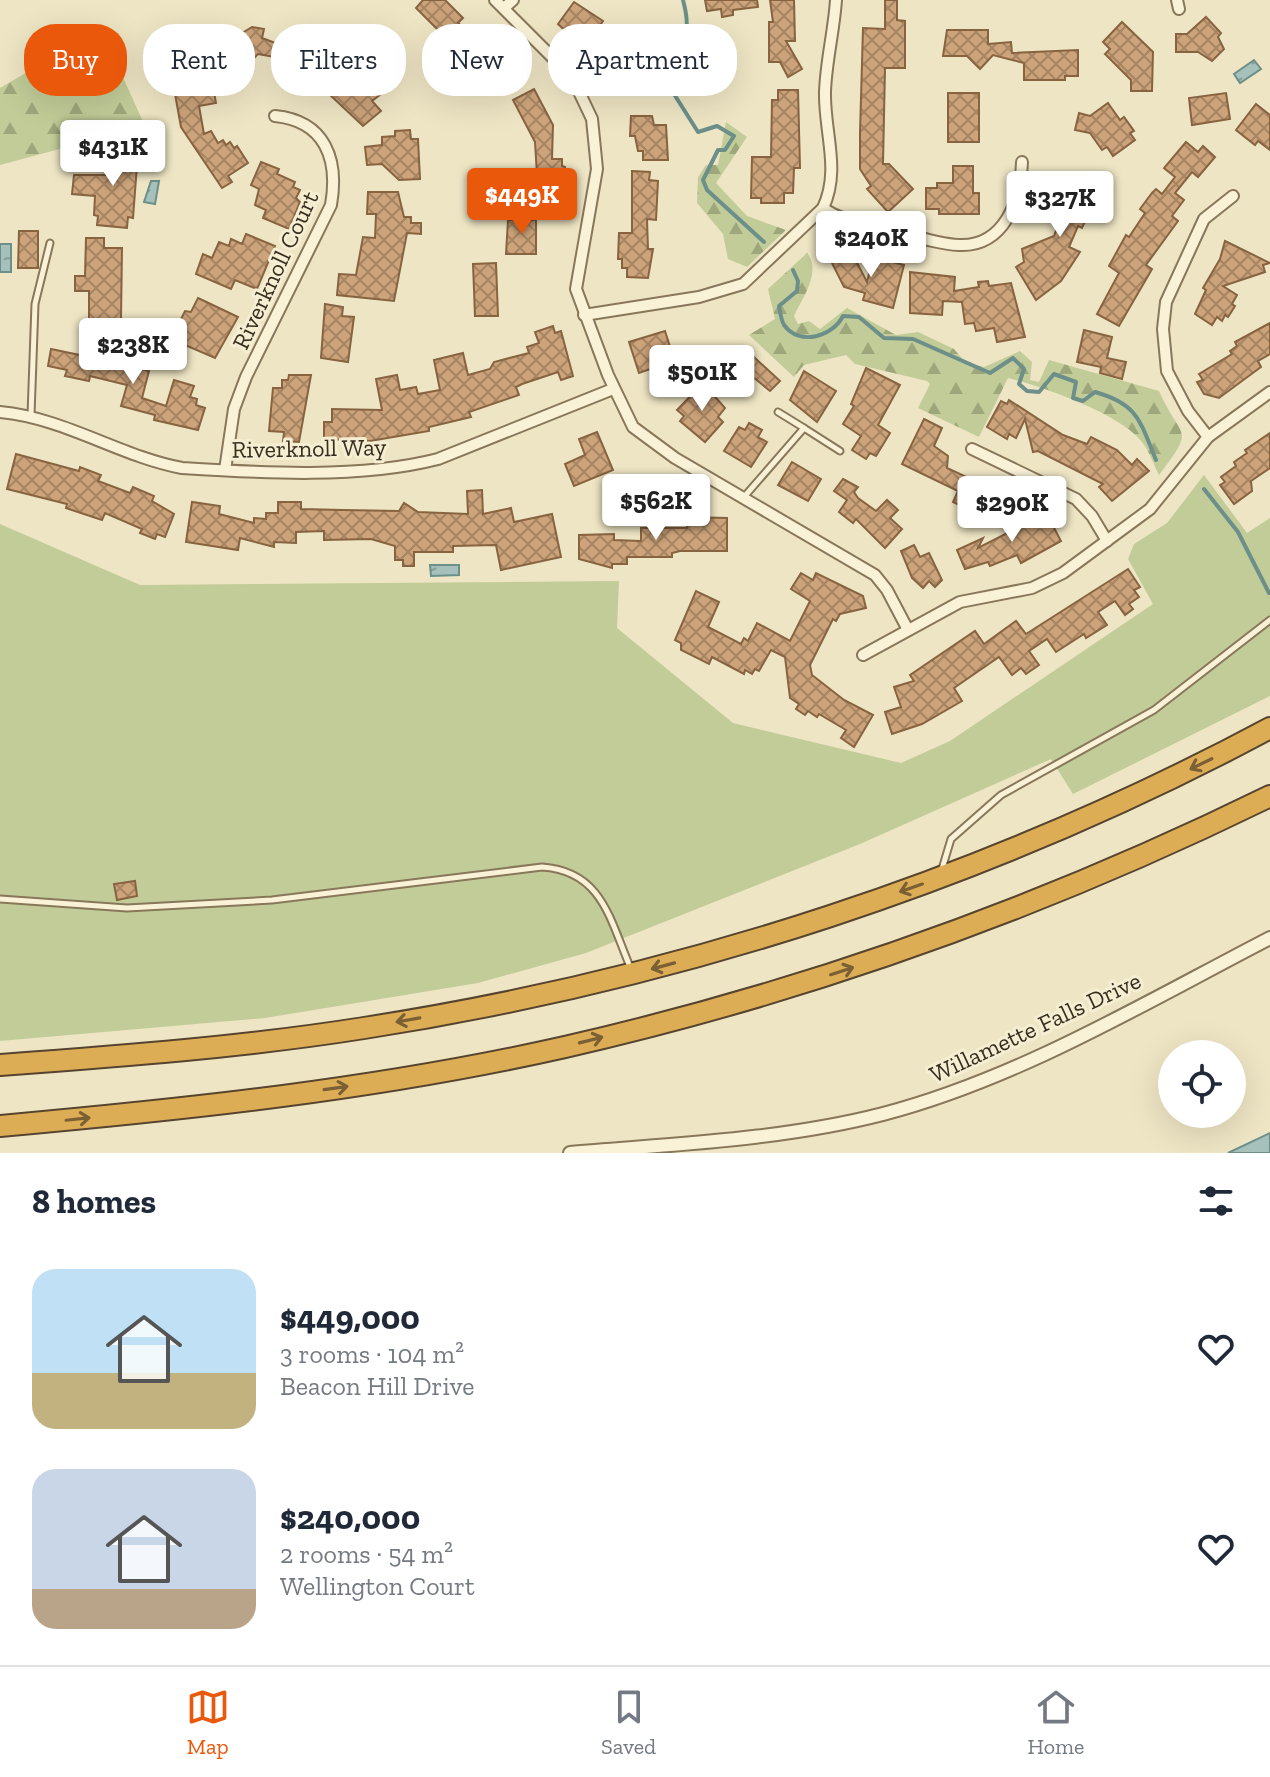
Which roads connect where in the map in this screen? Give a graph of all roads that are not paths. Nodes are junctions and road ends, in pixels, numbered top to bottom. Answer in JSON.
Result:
{"nodes":[{"id":1,"x":495,"y":0,"type":"edge"},
{"id":2,"x":513,"y":0,"type":"edge"},
{"id":3,"x":836,"y":0,"type":"edge"},
{"id":4,"x":504,"y":8,"type":"junction"},
{"id":5,"x":275,"y":116,"type":"dead end"},
{"id":6,"x":1022,"y":162,"type":"dead end"},
{"id":7,"x":1233,"y":196,"type":"dead end"},
{"id":8,"x":823,"y":208,"type":"junction"},
{"id":9,"x":50,"y":243,"type":"dead end"},
{"id":10,"x":584,"y":315,"type":"junction"},
{"id":11,"x":613,"y":389,"type":"junction"},
{"id":12,"x":1270,"y":392,"type":"edge"},
{"id":13,"x":0,"y":412,"type":"edge"},
{"id":14,"x":778,"y":412,"type":"dead end"},
{"id":15,"x":31,"y":416,"type":"junction"},
{"id":16,"x":804,"y":428,"type":"junction"},
{"id":17,"x":1208,"y":437,"type":"junction"},
{"id":18,"x":972,"y":449,"type":"dead end"},
{"id":19,"x":840,"y":451,"type":"dead end"},
{"id":20,"x":225,"y":470,"type":"junction"},
{"id":21,"x":744,"y":498,"type":"junction"},
{"id":22,"x":1107,"y":541,"type":"junction"},
{"id":23,"x":1270,"y":620,"type":"edge"},
{"id":24,"x":907,"y":628,"type":"junction"},
{"id":25,"x":863,"y":655,"type":"dead end"},
{"id":26,"x":1270,"y":728,"type":"edge"},
{"id":27,"x":1270,"y":796,"type":"edge"},
{"id":28,"x":939,"y":878,"type":"junction"},
{"id":29,"x":0,"y":899,"type":"edge"},
{"id":30,"x":1270,"y":938,"type":"edge"},
{"id":31,"x":633,"y":974,"type":"junction"},
{"id":32,"x":0,"y":1065,"type":"edge"},
{"id":33,"x":0,"y":1126,"type":"edge"},
{"id":34,"x":570,"y":1153,"type":"edge"}],
"edges":[{"from":1,"to":4,"type":"street"},
{"from":2,"to":4,"type":"street"},
{"from":3,"to":8,"type":"street"},
{"from":4,"to":10,"type":"street"},
{"from":5,"to":20,"type":"street","name":"Riverknoll Court"},
{"from":6,"to":8,"type":"street"},
{"from":7,"to":17,"type":"street"},
{"from":8,"to":10,"type":"street"},
{"from":9,"to":15,"type":"lane"},
{"from":10,"to":11,"type":"street"},
{"from":11,"to":20,"type":"street","name":"Riverknoll Way"},
{"from":11,"to":21,"type":"street"},
{"from":12,"to":17,"type":"street"},
{"from":13,"to":15,"type":"street","name":"Riverknoll Way"},
{"from":14,"to":16,"type":"lane"},
{"from":15,"to":20,"type":"street","name":"Riverknoll Way"},
{"from":16,"to":19,"type":"lane"},
{"from":16,"to":21,"type":"lane"},
{"from":17,"to":22,"type":"street"},
{"from":18,"to":22,"type":"street"},
{"from":21,"to":24,"type":"street"},
{"from":22,"to":24,"type":"street"},
{"from":23,"to":28,"type":"lane"},
{"from":24,"to":25,"type":"street"},
{"from":26,"to":28,"type":"highway","one_way":true},
{"from":33,"to":27,"type":"highway","one_way":true},
{"from":28,"to":31,"type":"highway","one_way":true},
{"from":29,"to":31,"type":"lane"},
{"from":30,"to":34,"type":"street","name":"Willamette Falls Drive"},
{"from":31,"to":32,"type":"highway","one_way":true}]}
